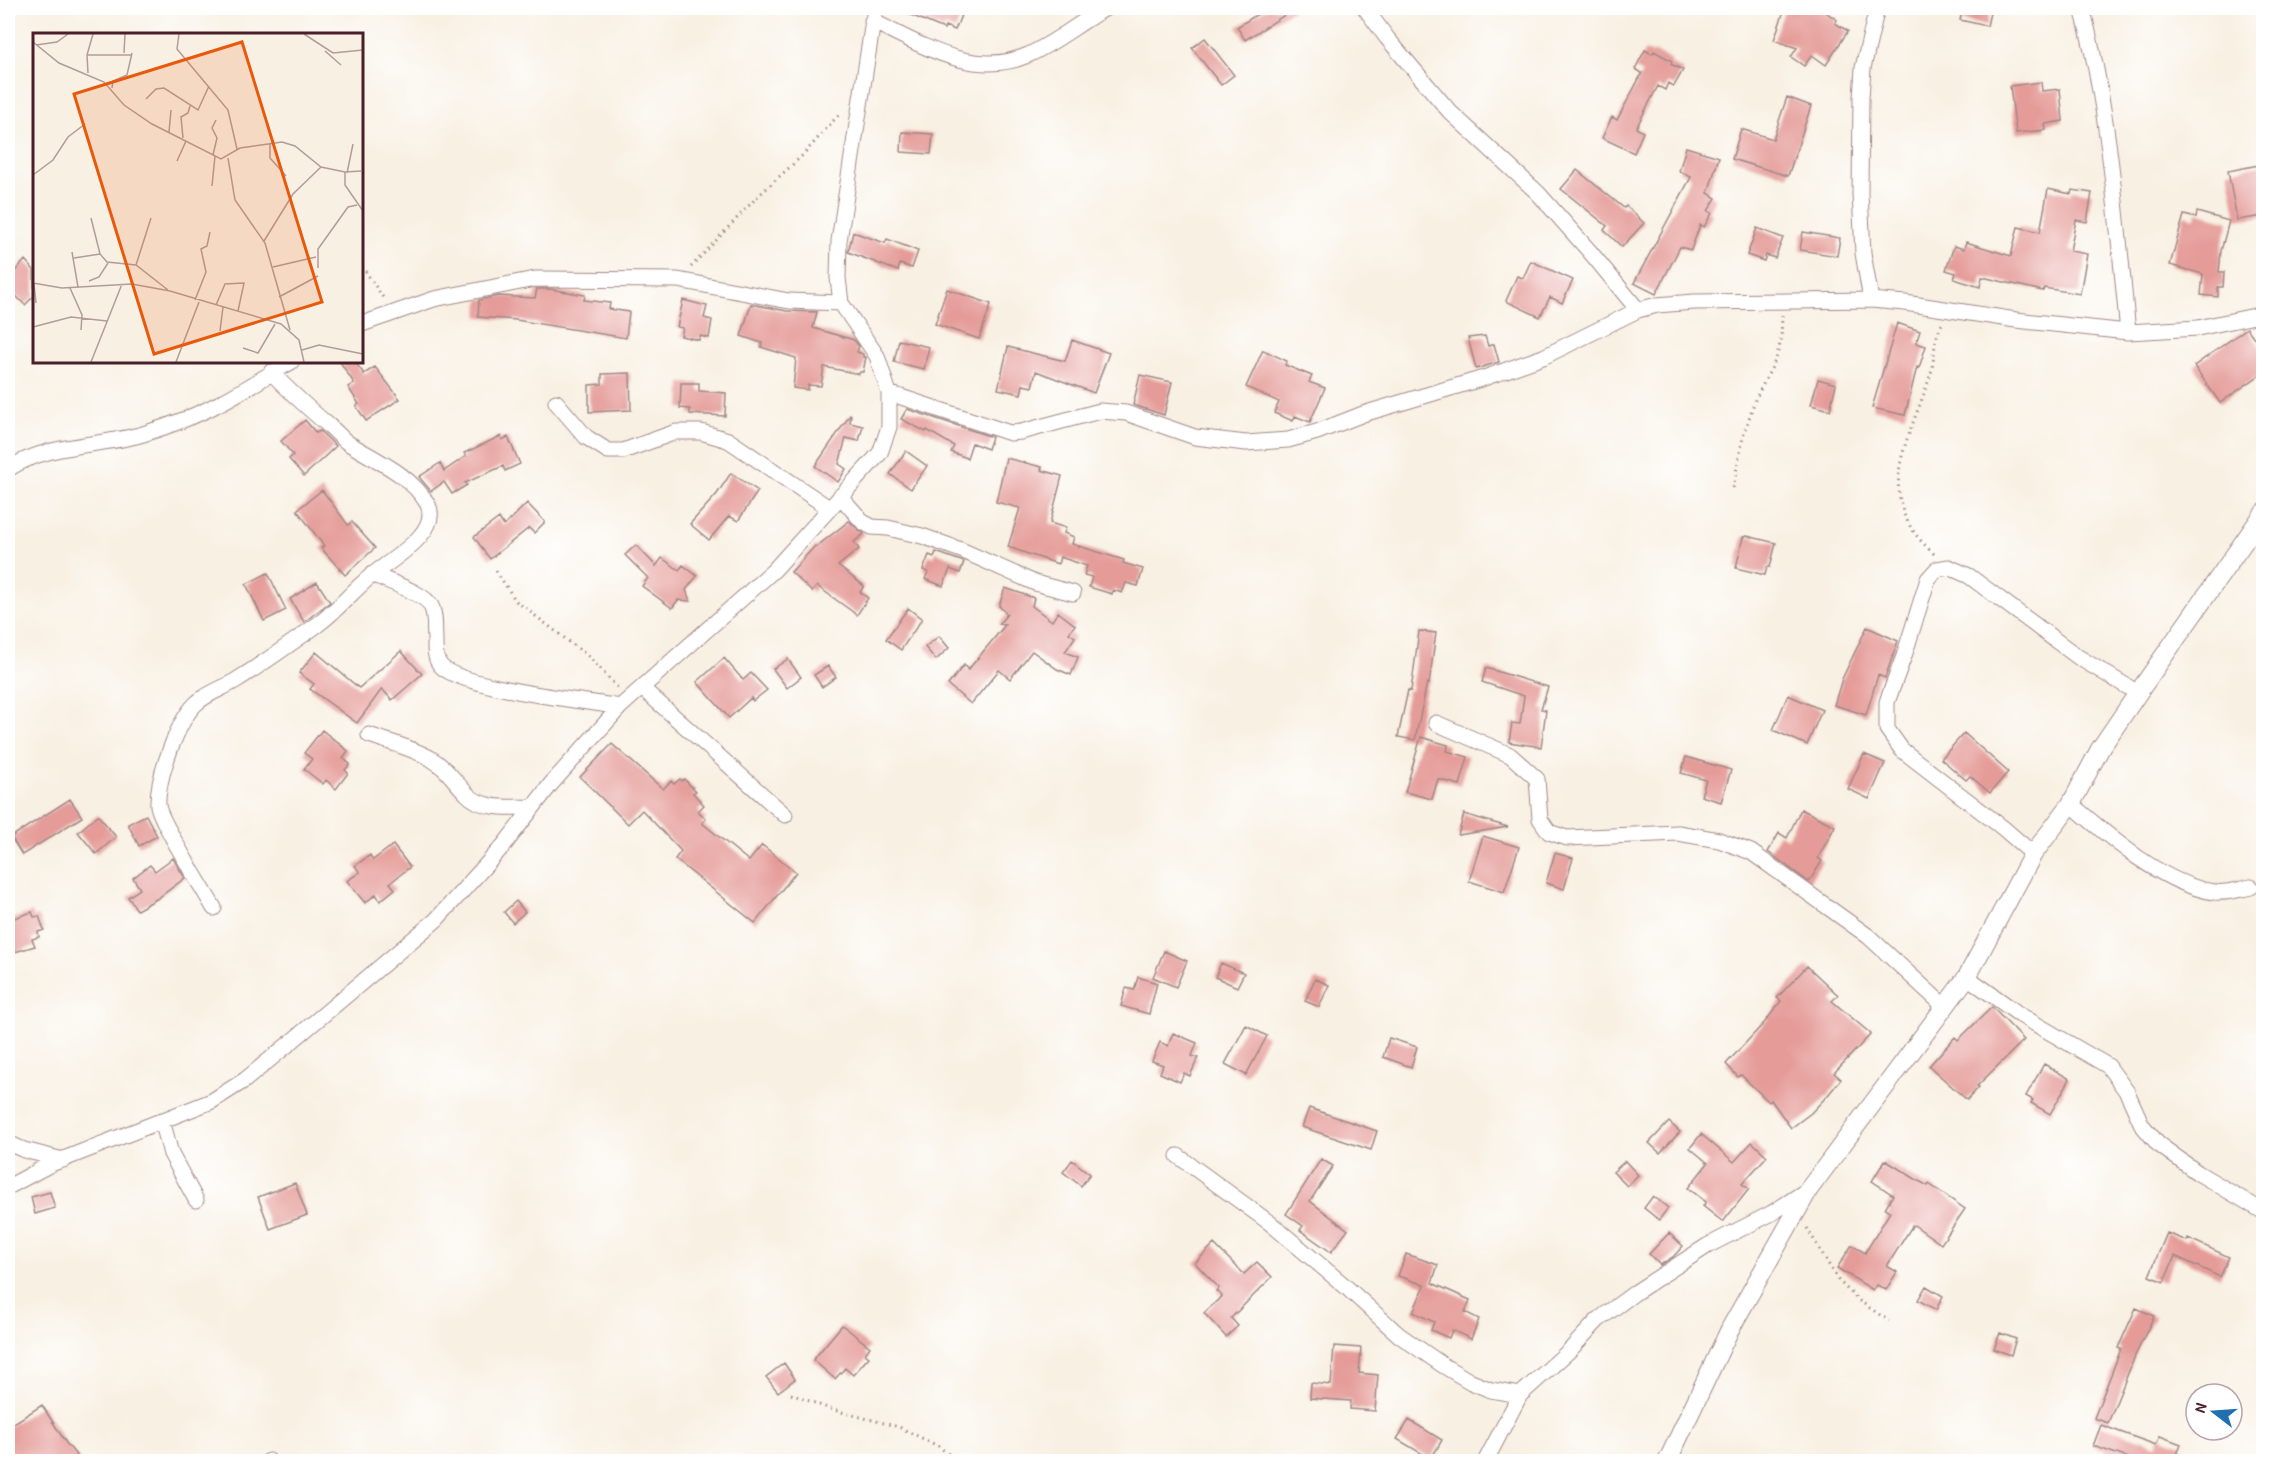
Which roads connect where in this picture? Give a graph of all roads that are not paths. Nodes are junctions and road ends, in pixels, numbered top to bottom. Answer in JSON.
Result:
{"nodes":[{"id":1,"x":1106,"y":8,"type":"edge"},
{"id":2,"x":1365,"y":8,"type":"edge"},
{"id":3,"x":1876,"y":8,"type":"edge"},
{"id":4,"x":2082,"y":8,"type":"edge"},
{"id":5,"x":873,"y":14,"type":"edge"},
{"id":6,"x":1871,"y":300,"type":"junction"},
{"id":7,"x":841,"y":303,"type":"junction"},
{"id":8,"x":1638,"y":310,"type":"junction"},
{"id":9,"x":2264,"y":314,"type":"edge"},
{"id":10,"x":363,"y":324,"type":"edge"},
{"id":11,"x":2128,"y":332,"type":"junction"},
{"id":12,"x":289,"y":363,"type":"edge"},
{"id":13,"x":271,"y":372,"type":"junction"},
{"id":14,"x":890,"y":393,"type":"junction"},
{"id":15,"x":556,"y":402,"type":"dead end"},
{"id":16,"x":8,"y":469,"type":"edge"},
{"id":17,"x":840,"y":496,"type":"junction"},
{"id":18,"x":829,"y":508,"type":"junction"},
{"id":19,"x":2264,"y":513,"type":"edge"},
{"id":20,"x":372,"y":574,"type":"junction"},
{"id":21,"x":1073,"y":593,"type":"dead end"},
{"id":22,"x":643,"y":689,"type":"junction"},
{"id":23,"x":2138,"y":693,"type":"junction"},
{"id":24,"x":625,"y":704,"type":"junction"},
{"id":25,"x":1436,"y":723,"type":"dead end"},
{"id":26,"x":369,"y":735,"type":"dead end"},
{"id":27,"x":2071,"y":804,"type":"junction"},
{"id":28,"x":533,"y":807,"type":"junction"},
{"id":29,"x":785,"y":815,"type":"dead end"},
{"id":30,"x":2033,"y":854,"type":"junction"},
{"id":31,"x":2251,"y":887,"type":"dead end"},
{"id":32,"x":214,"y":908,"type":"dead end"},
{"id":33,"x":1966,"y":977,"type":"junction"},
{"id":34,"x":1944,"y":1006,"type":"junction"},
{"id":35,"x":162,"y":1120,"type":"junction"},
{"id":36,"x":8,"y":1143,"type":"edge"},
{"id":37,"x":1178,"y":1156,"type":"dead end"},
{"id":38,"x":63,"y":1160,"type":"junction"},
{"id":39,"x":8,"y":1186,"type":"edge"},
{"id":40,"x":1809,"y":1189,"type":"junction"},
{"id":41,"x":196,"y":1200,"type":"dead end"},
{"id":42,"x":2264,"y":1212,"type":"edge"},
{"id":43,"x":1520,"y":1395,"type":"junction"},
{"id":44,"x":1485,"y":1461,"type":"edge"},
{"id":45,"x":1667,"y":1461,"type":"edge"}],
"edges":[{"from":1,"to":5,"type":"street"},
{"from":2,"to":8,"type":"street"},
{"from":3,"to":6,"type":"street"},
{"from":4,"to":11,"type":"street"},
{"from":5,"to":7,"type":"street"},
{"from":6,"to":8,"type":"street"},
{"from":6,"to":11,"type":"street"},
{"from":7,"to":10,"type":"street"},
{"from":7,"to":14,"type":"street"},
{"from":8,"to":14,"type":"street"},
{"from":9,"to":11,"type":"street"},
{"from":12,"to":13,"type":"street"},
{"from":13,"to":16,"type":"street"},
{"from":13,"to":20,"type":"street"},
{"from":14,"to":17,"type":"street"},
{"from":15,"to":18,"type":"street"},
{"from":17,"to":18,"type":"street"},
{"from":17,"to":21,"type":"street"},
{"from":18,"to":22,"type":"street"},
{"from":19,"to":23,"type":"street"},
{"from":20,"to":24,"type":"street"},
{"from":20,"to":32,"type":"street"},
{"from":22,"to":24,"type":"street"},
{"from":22,"to":29,"type":"street"},
{"from":23,"to":27,"type":"street"},
{"from":23,"to":30,"type":"street"},
{"from":24,"to":28,"type":"street"},
{"from":25,"to":34,"type":"street"},
{"from":26,"to":28,"type":"street"},
{"from":27,"to":30,"type":"street"},
{"from":27,"to":31,"type":"street"},
{"from":28,"to":35,"type":"street"},
{"from":30,"to":33,"type":"street"},
{"from":33,"to":34,"type":"street"},
{"from":33,"to":42,"type":"street"},
{"from":34,"to":40,"type":"street"},
{"from":35,"to":38,"type":"street"},
{"from":35,"to":41,"type":"street"},
{"from":36,"to":38,"type":"street"},
{"from":37,"to":43,"type":"street"},
{"from":38,"to":39,"type":"street"},
{"from":40,"to":43,"type":"street"},
{"from":40,"to":45,"type":"street"},
{"from":43,"to":44,"type":"street"}]}
